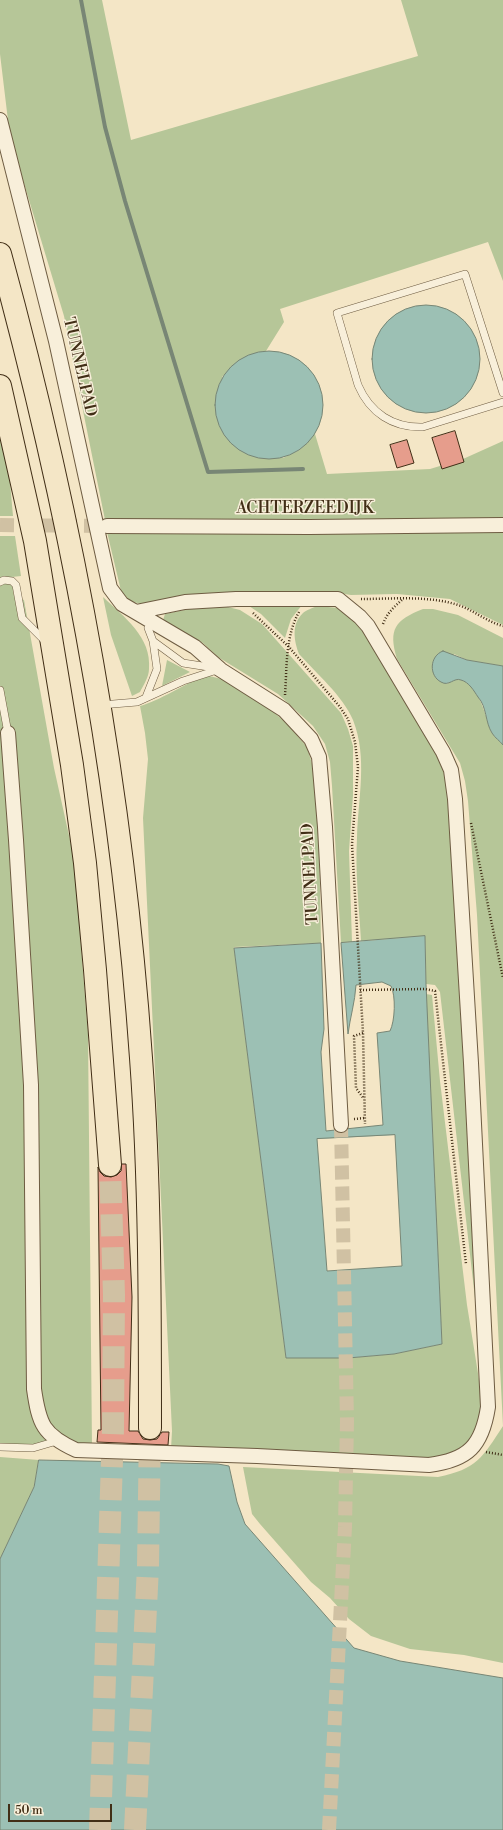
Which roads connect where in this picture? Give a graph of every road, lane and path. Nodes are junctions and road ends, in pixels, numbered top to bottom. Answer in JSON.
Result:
{"nodes":[{"id":1,"x":0,"y":120,"type":"edge"},
{"id":2,"x":0,"y":254,"type":"edge"},
{"id":3,"x":0,"y":386,"type":"edge"},
{"id":4,"x":503,"y":393,"type":"edge"},
{"id":5,"x":503,"y":402,"type":"edge"},
{"id":6,"x":503,"y":525,"type":"edge"},
{"id":7,"x":107,"y":526,"type":"tunnel mouth"},
{"id":8,"x":0,"y":582,"type":"edge"},
{"id":9,"x":236,"y":599,"type":"junction"},
{"id":10,"x":338,"y":599,"type":"junction"},
{"id":11,"x":403,"y":599,"type":"junction"},
{"id":12,"x":315,"y":600,"type":"junction"},
{"id":13,"x":136,"y":612,"type":"junction"},
{"id":14,"x":503,"y":626,"type":"edge"},
{"id":15,"x":150,"y":635,"type":"junction"},
{"id":16,"x":288,"y":647,"type":"junction"},
{"id":17,"x":381,"y":648,"type":"junction"},
{"id":18,"x":54,"y":650,"type":"junction"},
{"id":19,"x":220,"y":669,"type":"junction"},
{"id":20,"x":0,"y":690,"type":"edge"},
{"id":21,"x":146,"y":697,"type":"junction"},
{"id":22,"x":99,"y":706,"type":"junction"},
{"id":23,"x":284,"y":710,"type":"junction"},
{"id":24,"x":8,"y":733,"type":"joint"},
{"id":25,"x":455,"y":799,"type":"junction"},
{"id":26,"x":503,"y":978,"type":"edge"},
{"id":27,"x":360,"y":990,"type":"junction"},
{"id":28,"x":363,"y":1033,"type":"junction"},
{"id":29,"x":364,"y":1099,"type":"junction"},
{"id":30,"x":365,"y":1124,"type":"dead end"},
{"id":31,"x":341,"y":1125,"type":"tunnel mouth"},
{"id":32,"x":110,"y":1165,"type":"tunnel mouth"},
{"id":33,"x":466,"y":1266,"type":"dead end"},
{"id":34,"x":150,"y":1428,"type":"tunnel mouth"},
{"id":35,"x":57,"y":1441,"type":"junction"},
{"id":36,"x":0,"y":1447,"type":"edge"}],
"edges":[{"from":1,"to":13,"type":"street","name":"TUNNELPAD"},
{"from":2,"to":22,"type":"highway"},
{"from":3,"to":18,"type":"highway"},
{"from":4,"to":5,"type":"lane"},
{"from":6,"to":7,"type":"street","name":"ACHTERZEEDIJK"},
{"from":8,"to":18,"type":"lane"},
{"from":9,"to":12,"type":"street"},
{"from":9,"to":13,"type":"street"},
{"from":9,"to":16,"type":"path"},
{"from":10,"to":11,"type":"path"},
{"from":10,"to":12,"type":"street"},
{"from":10,"to":17,"type":"street"},
{"from":11,"to":14,"type":"path"},
{"from":11,"to":17,"type":"path"},
{"from":12,"to":16,"type":"path"},
{"from":13,"to":15,"type":"street","name":"TUNNELPAD"},
{"from":13,"to":19,"type":"street","name":"TUNNELPAD"},
{"from":15,"to":19,"type":"street","name":"TUNNELPAD"},
{"from":15,"to":21,"type":"lane"},
{"from":16,"to":23,"type":"path"},
{"from":16,"to":27,"type":"path"},
{"from":17,"to":25,"type":"street"},
{"from":18,"to":32,"type":"highway"},
{"from":19,"to":21,"type":"lane"},
{"from":19,"to":23,"type":"street","name":"TUNNELPAD"},
{"from":20,"to":24,"type":"lane"},
{"from":21,"to":22,"type":"lane"},
{"from":22,"to":34,"type":"highway"},
{"from":23,"to":31,"type":"street","name":"TUNNELPAD"},
{"from":24,"to":35,"type":"street"},
{"from":25,"to":26,"type":"path"},
{"from":25,"to":35,"type":"street"},
{"from":27,"to":28,"type":"path"},
{"from":27,"to":33,"type":"path"},
{"from":28,"to":29,"type":"path"},
{"from":28,"to":29,"type":"path"},
{"from":29,"to":30,"type":"path"},
{"from":35,"to":36,"type":"lane"}]}
